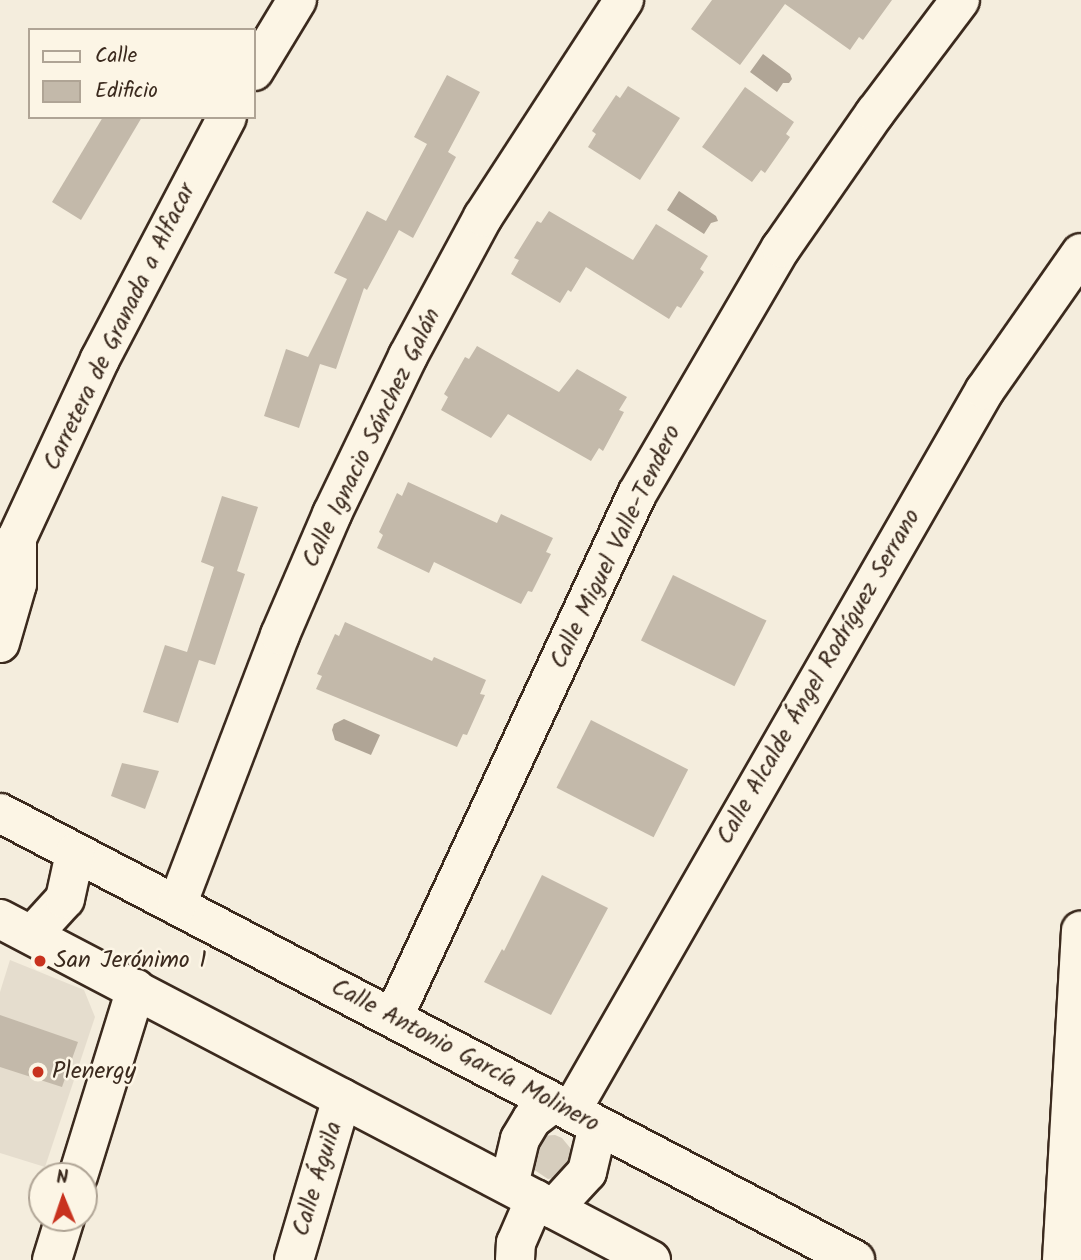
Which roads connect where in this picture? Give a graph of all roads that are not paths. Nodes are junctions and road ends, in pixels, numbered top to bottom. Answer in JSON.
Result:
{"nodes":[{"id":1,"x":297,"y":0,"type":"edge"},
{"id":2,"x":624,"y":0,"type":"edge"},
{"id":3,"x":960,"y":0,"type":"edge"},
{"id":4,"x":256,"y":68,"type":"edge"},
{"id":5,"x":226,"y":119,"type":"edge"},
{"id":6,"x":1081,"y":253,"type":"edge"},
{"id":7,"x":9,"y":551,"type":"edge"},
{"id":8,"x":0,"y":643,"type":"edge"},
{"id":9,"x":0,"y":813,"type":"edge"},
{"id":10,"x":75,"y":853,"type":"junction"},
{"id":11,"x":177,"y":905,"type":"junction"},
{"id":12,"x":16,"y":926,"type":"edge"},
{"id":13,"x":1081,"y":931,"type":"edge"},
{"id":14,"x":136,"y":989,"type":"junction"},
{"id":15,"x":393,"y":1018,"type":"junction"},
{"id":16,"x":342,"y":1098,"type":"junction"},
{"id":17,"x":574,"y":1113,"type":"junction"},
{"id":18,"x":82,"y":1162,"type":"edge"},
{"id":19,"x":532,"y":1198,"type":"junction"},
{"id":20,"x":61,"y":1232,"type":"edge"},
{"id":21,"x":52,"y":1260,"type":"edge"},
{"id":22,"x":293,"y":1260,"type":"edge"},
{"id":23,"x":515,"y":1260,"type":"edge"},
{"id":24,"x":650,"y":1260,"type":"edge"},
{"id":25,"x":855,"y":1260,"type":"edge"},
{"id":26,"x":1062,"y":1260,"type":"edge"}],
"edges":[{"from":1,"to":4,"type":"street"},
{"from":2,"to":11,"type":"street","name":"Calle Ignacio Sánchez Galán"},
{"from":3,"to":15,"type":"street","name":"Calle Miguel Valle-Tendero"},
{"from":5,"to":7,"type":"street","name":"Carretera de Granada a Alfacar"},
{"from":6,"to":17,"type":"street","name":"Calle Alcalde Ángel Rodríguez Serrano"},
{"from":7,"to":8,"type":"street","name":"Carretera de Granada a Alfacar"},
{"from":9,"to":10,"type":"street","name":"Calle Antonio García Molinero"},
{"from":10,"to":11,"type":"street","name":"Calle Antonio García Molinero"},
{"from":10,"to":12,"type":"street"},
{"from":11,"to":15,"type":"street","name":"Calle Antonio García Molinero"},
{"from":12,"to":14,"type":"street"},
{"from":13,"to":26,"type":"street"},
{"from":14,"to":16,"type":"street"},
{"from":14,"to":18,"type":"street"},
{"from":15,"to":17,"type":"street","name":"Calle Antonio García Molinero"},
{"from":16,"to":19,"type":"street"},
{"from":16,"to":22,"type":"street","name":"Calle Águila"},
{"from":17,"to":19,"type":"street"},
{"from":17,"to":19,"type":"street"},
{"from":17,"to":25,"type":"street","name":"Calle Antonio García Molinero"},
{"from":19,"to":23,"type":"street"},
{"from":19,"to":24,"type":"street"},
{"from":20,"to":21,"type":"street"}]}
